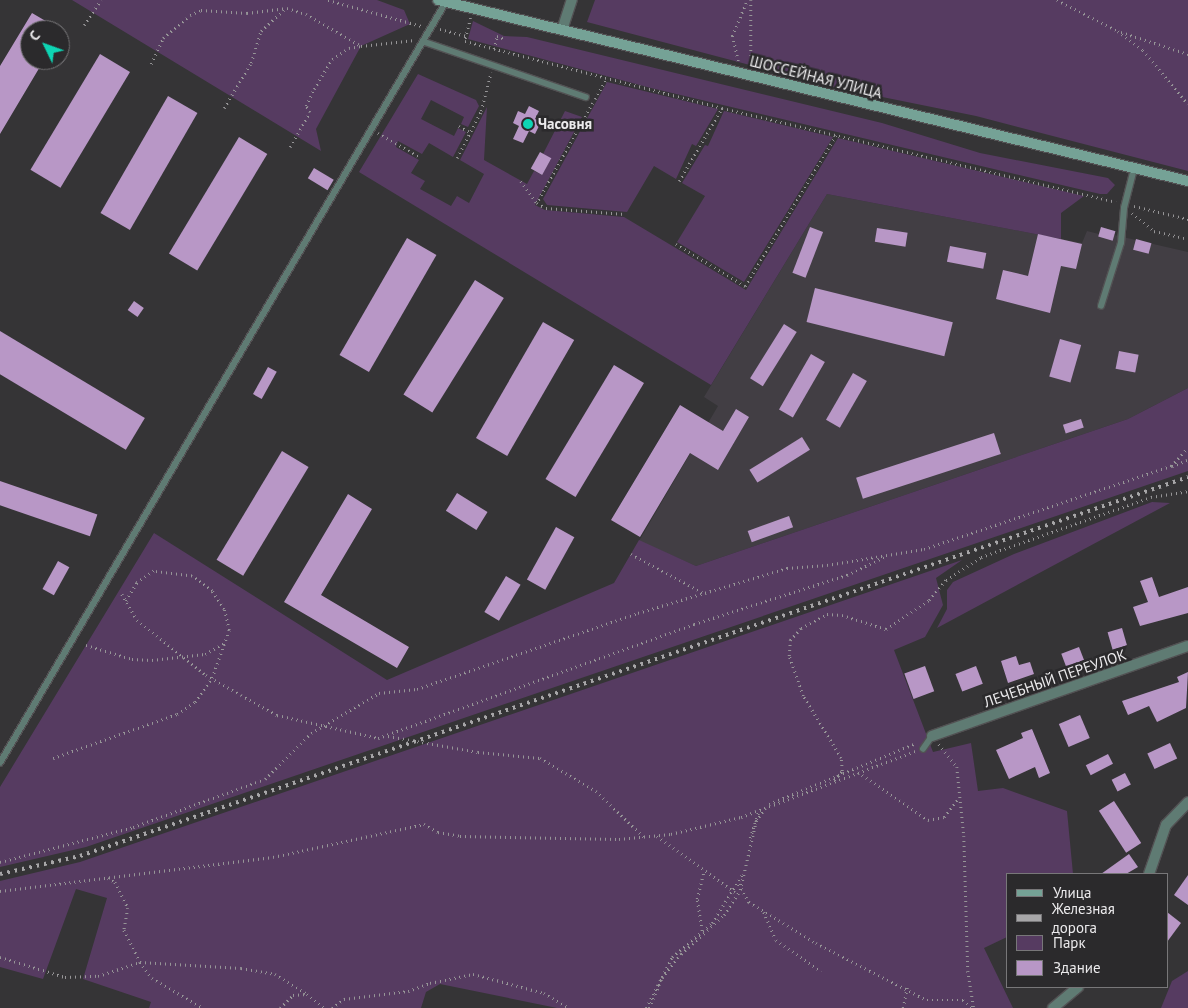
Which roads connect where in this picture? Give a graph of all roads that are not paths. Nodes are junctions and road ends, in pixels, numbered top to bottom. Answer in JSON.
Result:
{"nodes":[{"id":1,"x":572,"y":0,"type":"edge"},
{"id":2,"x":442,"y":1,"type":"edge"},
{"id":3,"x":562,"y":30,"type":"junction"},
{"id":4,"x":426,"y":40,"type":"junction"},
{"id":5,"x":586,"y":96,"type":"dead end"},
{"id":6,"x":1134,"y":169,"type":"junction"},
{"id":7,"x":1188,"y":181,"type":"edge"},
{"id":8,"x":1101,"y":306,"type":"dead end"},
{"id":9,"x":1188,"y":646,"type":"edge"},
{"id":10,"x":932,"y":736,"type":"joint"},
{"id":11,"x":924,"y":748,"type":"road end"},
{"id":12,"x":0,"y":763,"type":"edge"},
{"id":13,"x":1188,"y":802,"type":"edge"},
{"id":14,"x":1149,"y":873,"type":"edge"},
{"id":15,"x":1077,"y":988,"type":"edge"},
{"id":16,"x":1053,"y":1008,"type":"edge"}],
"edges":[{"from":1,"to":3,"type":"street"},
{"from":2,"to":3,"type":"main road","name":"ШОССЕЙНАЯ УЛИЦА"},
{"from":2,"to":4,"type":"lane"},
{"from":3,"to":6,"type":"main road","name":"ШОССЕЙНАЯ УЛИЦА"},
{"from":4,"to":5,"type":"lane"},
{"from":4,"to":12,"type":"lane"},
{"from":6,"to":7,"type":"main road","name":"ШОССЕЙНАЯ УЛИЦА"},
{"from":6,"to":8,"type":"lane"},
{"from":9,"to":10,"type":"street","name":"ЛЕЧЕБНЫЙ ПЕРЕУЛОК"},
{"from":10,"to":11,"type":"lane"},
{"from":13,"to":14,"type":"street"},
{"from":15,"to":16,"type":"street"}]}
